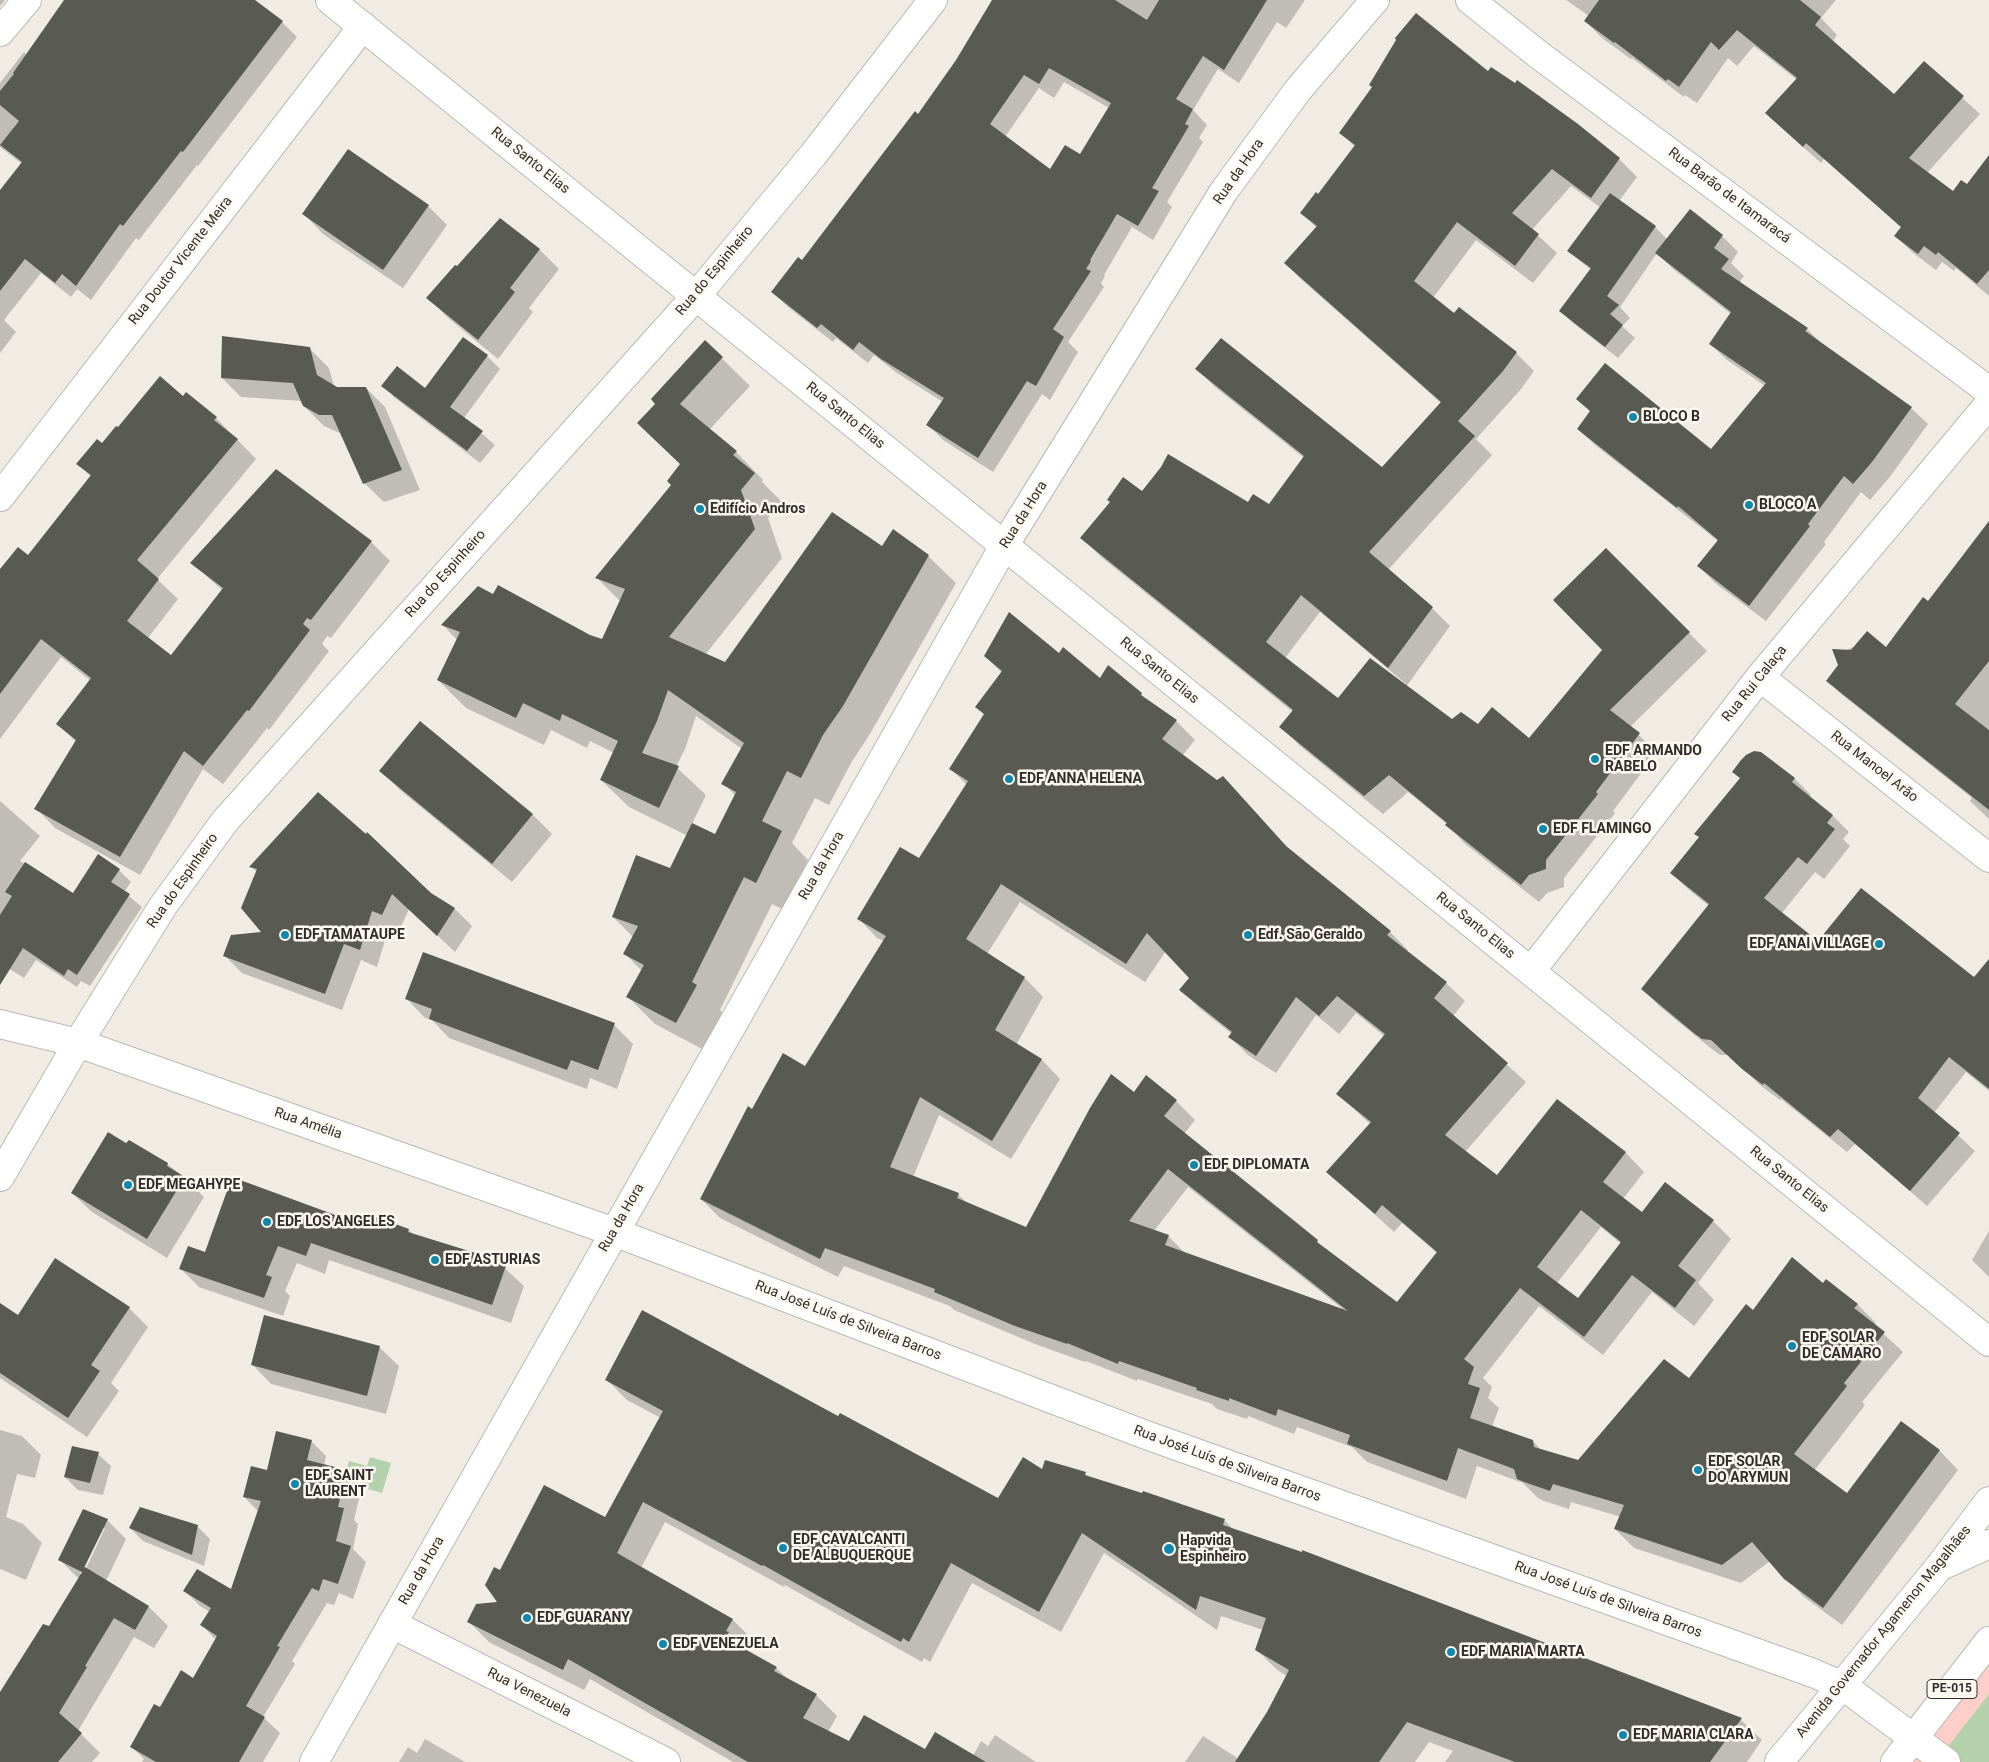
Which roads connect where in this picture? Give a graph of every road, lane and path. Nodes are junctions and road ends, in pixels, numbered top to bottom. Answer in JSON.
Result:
{"nodes":[{"id":1,"x":27,"y":0,"type":"edge"},
{"id":2,"x":330,"y":0,"type":"edge"},
{"id":3,"x":934,"y":0,"type":"edge"},
{"id":4,"x":1375,"y":0,"type":"edge"},
{"id":5,"x":1470,"y":0,"type":"edge"},
{"id":6,"x":363,"y":26,"type":"junction"},
{"id":7,"x":0,"y":32,"type":"edge"},
{"id":8,"x":696,"y":295,"type":"junction"},
{"id":9,"x":1989,"y":392,"type":"edge"},
{"id":10,"x":1989,"y":404,"type":"edge"},
{"id":11,"x":0,"y":497,"type":"edge"},
{"id":12,"x":1004,"y":546,"type":"junction"},
{"id":13,"x":1760,"y":677,"type":"junction"},
{"id":14,"x":1989,"y":858,"type":"edge"},
{"id":15,"x":1531,"y":971,"type":"junction"},
{"id":16,"x":0,"y":1024,"type":"edge"},
{"id":17,"x":78,"y":1043,"type":"junction"},
{"id":18,"x":0,"y":1177,"type":"edge"},
{"id":19,"x":614,"y":1232,"type":"junction"},
{"id":20,"x":1989,"y":1342,"type":"edge"},
{"id":21,"x":1989,"y":1501,"type":"edge"},
{"id":22,"x":1989,"y":1544,"type":"edge"},
{"id":23,"x":1939,"y":1567,"type":"junction"},
{"id":24,"x":392,"y":1624,"type":"junction"},
{"id":25,"x":1989,"y":1641,"type":"edge"},
{"id":26,"x":1843,"y":1686,"type":"junction"},
{"id":27,"x":1931,"y":1751,"type":"edge"},
{"id":28,"x":314,"y":1762,"type":"edge"},
{"id":29,"x":666,"y":1762,"type":"edge"},
{"id":30,"x":1779,"y":1762,"type":"edge"},
{"id":31,"x":1895,"y":1762,"type":"edge"}],
"edges":[{"from":1,"to":7,"type":"main road"},
{"from":2,"to":6,"type":"main road","name":"Rua Santo Elias"},
{"from":3,"to":8,"type":"main road","name":"Rua do Espinheiro"},
{"from":4,"to":12,"type":"main road","name":"Rua da Hora"},
{"from":5,"to":9,"type":"main road","name":"Rua Barão de Itamaracá"},
{"from":6,"to":8,"type":"main road","name":"Rua Santo Elias"},
{"from":6,"to":11,"type":"main road","name":"Rua Doutor Vicente Meira"},
{"from":8,"to":12,"type":"main road","name":"Rua Santo Elias"},
{"from":8,"to":17,"type":"main road","name":"Rua do Espinheiro"},
{"from":10,"to":13,"type":"main road","name":"Rua Rui Calaça"},
{"from":12,"to":15,"type":"main road","name":"Rua Santo Elias"},
{"from":12,"to":19,"type":"main road","name":"Rua da Hora"},
{"from":13,"to":14,"type":"main road","name":"Rua Manoel Arão"},
{"from":13,"to":15,"type":"main road","name":"Rua Rui Calaça"},
{"from":15,"to":20,"type":"main road","name":"Rua Santo Elias"},
{"from":16,"to":17,"type":"main road","name":"Rua Amélia"},
{"from":17,"to":18,"type":"main road","name":"Rua do Espinheiro"},
{"from":17,"to":19,"type":"main road","name":"Rua Amélia"},
{"from":19,"to":24,"type":"main road","name":"Rua da Hora"},
{"from":19,"to":26,"type":"main road","name":"Rua José Luís de Silveira Barros"},
{"from":21,"to":23,"type":"main road","name":"Avenida Governador Agamenon Magalhães"},
{"from":22,"to":23,"type":"main road"},
{"from":23,"to":26,"type":"main road","name":"Avenida Governador Agamenon Magalhães"},
{"from":24,"to":28,"type":"main road","name":"Rua da Hora"},
{"from":24,"to":29,"type":"main road","name":"Rua Venezuela"},
{"from":25,"to":27,"type":"main road","number":"PE-015"},
{"from":26,"to":27,"type":"main road","name":"Rua José Luís de Silveira Barros"},
{"from":26,"to":30,"type":"main road","name":"Avenida Governador Agamenon Magalhães"},
{"from":27,"to":31,"type":"main road","number":"PE-015"}]}
